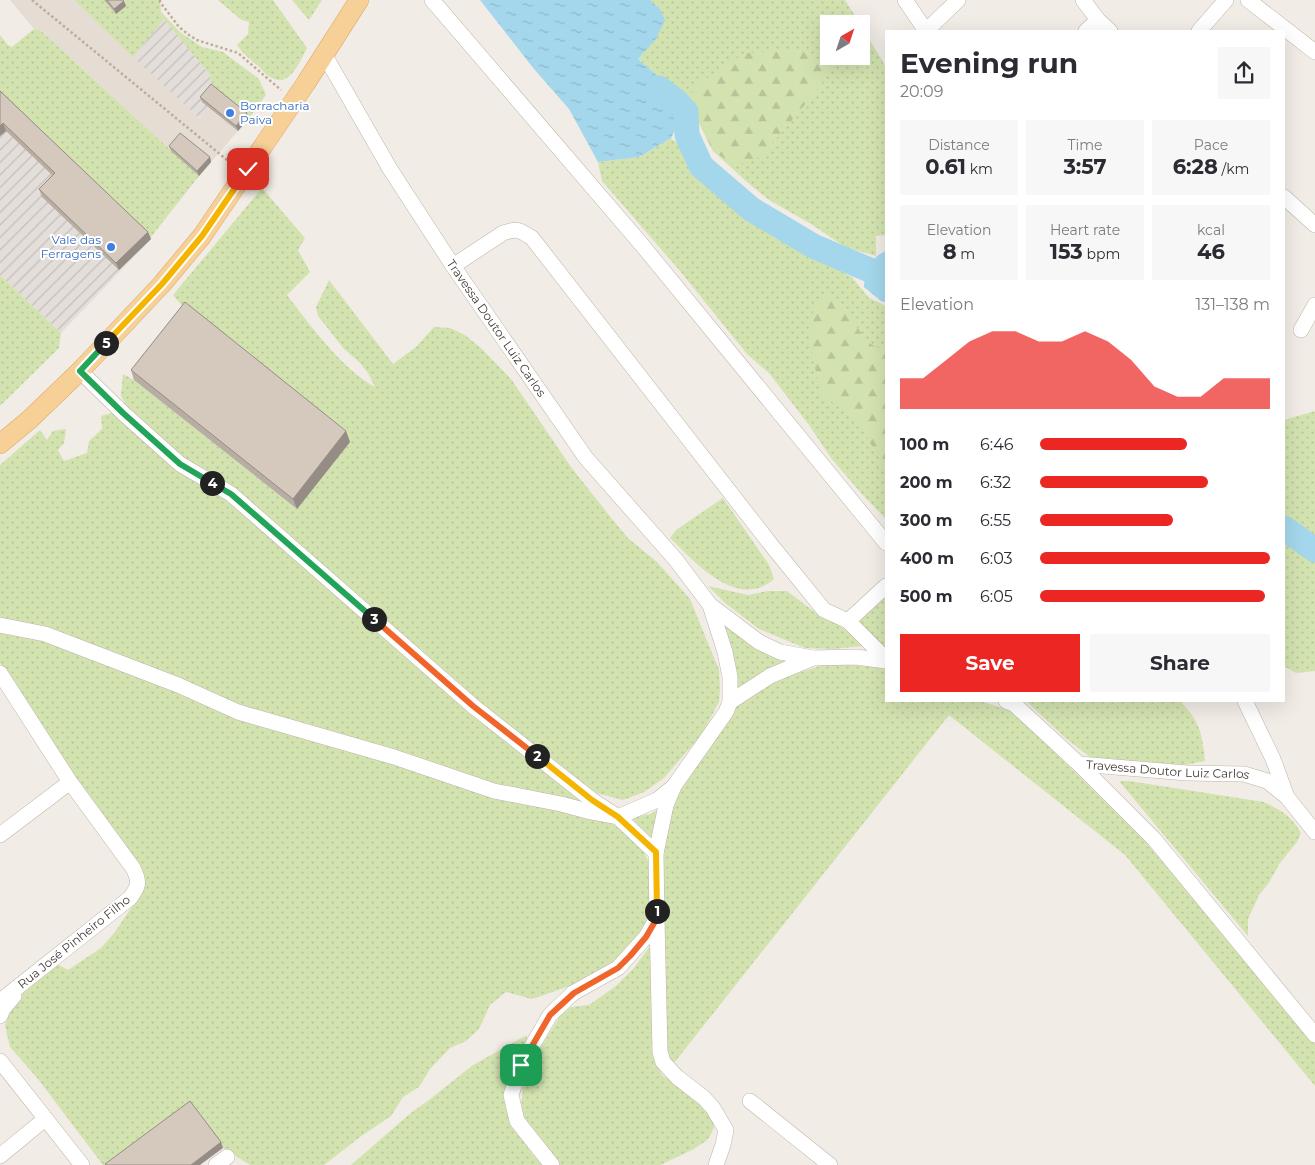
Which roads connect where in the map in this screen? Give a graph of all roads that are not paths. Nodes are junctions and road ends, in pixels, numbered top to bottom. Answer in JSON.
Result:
{"nodes":[{"id":1,"x":359,"y":0,"type":"edge"},
{"id":2,"x":432,"y":0,"type":"edge"},
{"id":3,"x":905,"y":0,"type":"edge"},
{"id":4,"x":958,"y":0,"type":"edge"},
{"id":5,"x":1083,"y":0,"type":"edge"},
{"id":6,"x":1226,"y":0,"type":"edge"},
{"id":7,"x":1248,"y":0,"type":"edge"},
{"id":8,"x":1098,"y":20,"type":"junction"},
{"id":9,"x":925,"y":30,"type":"edge"},
{"id":10,"x":927,"y":30,"type":"edge"},
{"id":11,"x":1087,"y":30,"type":"edge"},
{"id":12,"x":1109,"y":30,"type":"edge"},
{"id":13,"x":1201,"y":30,"type":"edge"},
{"id":14,"x":1315,"y":52,"type":"edge"},
{"id":15,"x":324,"y":54,"type":"junction"},
{"id":16,"x":1285,"y":200,"type":"edge"},
{"id":17,"x":1315,"y":226,"type":"edge"},
{"id":18,"x":454,"y":266,"type":"junction"},
{"id":19,"x":1315,"y":305,"type":"edge"},
{"id":20,"x":1301,"y":330,"type":"dead end"},
{"id":21,"x":80,"y":371,"type":"junction"},
{"id":22,"x":0,"y":444,"type":"edge"},
{"id":23,"x":885,"y":542,"type":"edge"},
{"id":24,"x":885,"y":587,"type":"edge"},
{"id":25,"x":710,"y":605,"type":"junction"},
{"id":26,"x":848,"y":621,"type":"junction"},
{"id":27,"x":0,"y":625,"type":"edge"},
{"id":28,"x":813,"y":658,"type":"junction"},
{"id":29,"x":885,"y":659,"type":"edge"},
{"id":30,"x":885,"y":660,"type":"edge"},
{"id":31,"x":0,"y":673,"type":"edge"},
{"id":32,"x":730,"y":702,"type":"junction"},
{"id":33,"x":1011,"y":702,"type":"edge"},
{"id":34,"x":1245,"y":702,"type":"edge"},
{"id":35,"x":1079,"y":764,"type":"junction"},
{"id":36,"x":70,"y":782,"type":"junction"},
{"id":37,"x":674,"y":786,"type":"junction"},
{"id":38,"x":1287,"y":797,"type":"junction"},
{"id":39,"x":618,"y":817,"type":"junction"},
{"id":40,"x":1315,"y":832,"type":"edge"},
{"id":41,"x":0,"y":835,"type":"edge"},
{"id":42,"x":656,"y":852,"type":"junction"},
{"id":43,"x":657,"y":918,"type":"junction"},
{"id":44,"x":30,"y":978,"type":"junction"},
{"id":45,"x":0,"y":985,"type":"edge"},
{"id":46,"x":0,"y":1001,"type":"edge"},
{"id":47,"x":0,"y":1016,"type":"edge"},
{"id":48,"x":1315,"y":1035,"type":"edge"},
{"id":49,"x":0,"y":1062,"type":"edge"},
{"id":50,"x":750,"y":1101,"type":"dead end"},
{"id":51,"x":45,"y":1119,"type":"junction"},
{"id":52,"x":0,"y":1156,"type":"edge"},
{"id":53,"x":82,"y":1165,"type":"edge"},
{"id":54,"x":552,"y":1165,"type":"edge"},
{"id":55,"x":716,"y":1165,"type":"edge"},
{"id":56,"x":830,"y":1165,"type":"edge"}],
"edges":[{"from":1,"to":15,"type":"main road"},
{"from":2,"to":23,"type":"street"},
{"from":3,"to":9,"type":"street"},
{"from":4,"to":10,"type":"street"},
{"from":5,"to":8,"type":"street"},
{"from":6,"to":13,"type":"street"},
{"from":7,"to":14,"type":"street"},
{"from":8,"to":11,"type":"street"},
{"from":8,"to":12,"type":"street"},
{"from":15,"to":18,"type":"street","name":"Travessa Doutor Luiz Carlos"},
{"from":15,"to":21,"type":"main road"},
{"from":16,"to":17,"type":"street"},
{"from":18,"to":25,"type":"street","name":"Travessa Doutor Luiz Carlos"},
{"from":18,"to":26,"type":"street"},
{"from":19,"to":20,"type":"street"},
{"from":21,"to":22,"type":"main road"},
{"from":21,"to":39,"type":"street"},
{"from":24,"to":26,"type":"street"},
{"from":25,"to":28,"type":"street"},
{"from":25,"to":32,"type":"street"},
{"from":26,"to":29,"type":"street"},
{"from":27,"to":39,"type":"street"},
{"from":28,"to":30,"type":"street"},
{"from":28,"to":32,"type":"street"},
{"from":31,"to":36,"type":"street"},
{"from":32,"to":37,"type":"street"},
{"from":33,"to":35,"type":"street","name":"Travessa Doutor Luiz Carlos"},
{"from":34,"to":38,"type":"street"},
{"from":35,"to":38,"type":"street","name":"Travessa Doutor Luiz Carlos"},
{"from":35,"to":48,"type":"street"},
{"from":36,"to":41,"type":"street"},
{"from":36,"to":44,"type":"street","name":"Rua José Pinheiro Filho"},
{"from":37,"to":39,"type":"street"},
{"from":37,"to":42,"type":"street"},
{"from":38,"to":40,"type":"street"},
{"from":39,"to":42,"type":"street"},
{"from":42,"to":43,"type":"street"},
{"from":43,"to":54,"type":"street"},
{"from":43,"to":55,"type":"street"},
{"from":44,"to":45,"type":"street"},
{"from":44,"to":46,"type":"street","name":"Rua José Pinheiro Filho"},
{"from":44,"to":47,"type":"street"},
{"from":49,"to":51,"type":"street"},
{"from":50,"to":56,"type":"street"},
{"from":51,"to":52,"type":"street"},
{"from":51,"to":53,"type":"street"}]}
